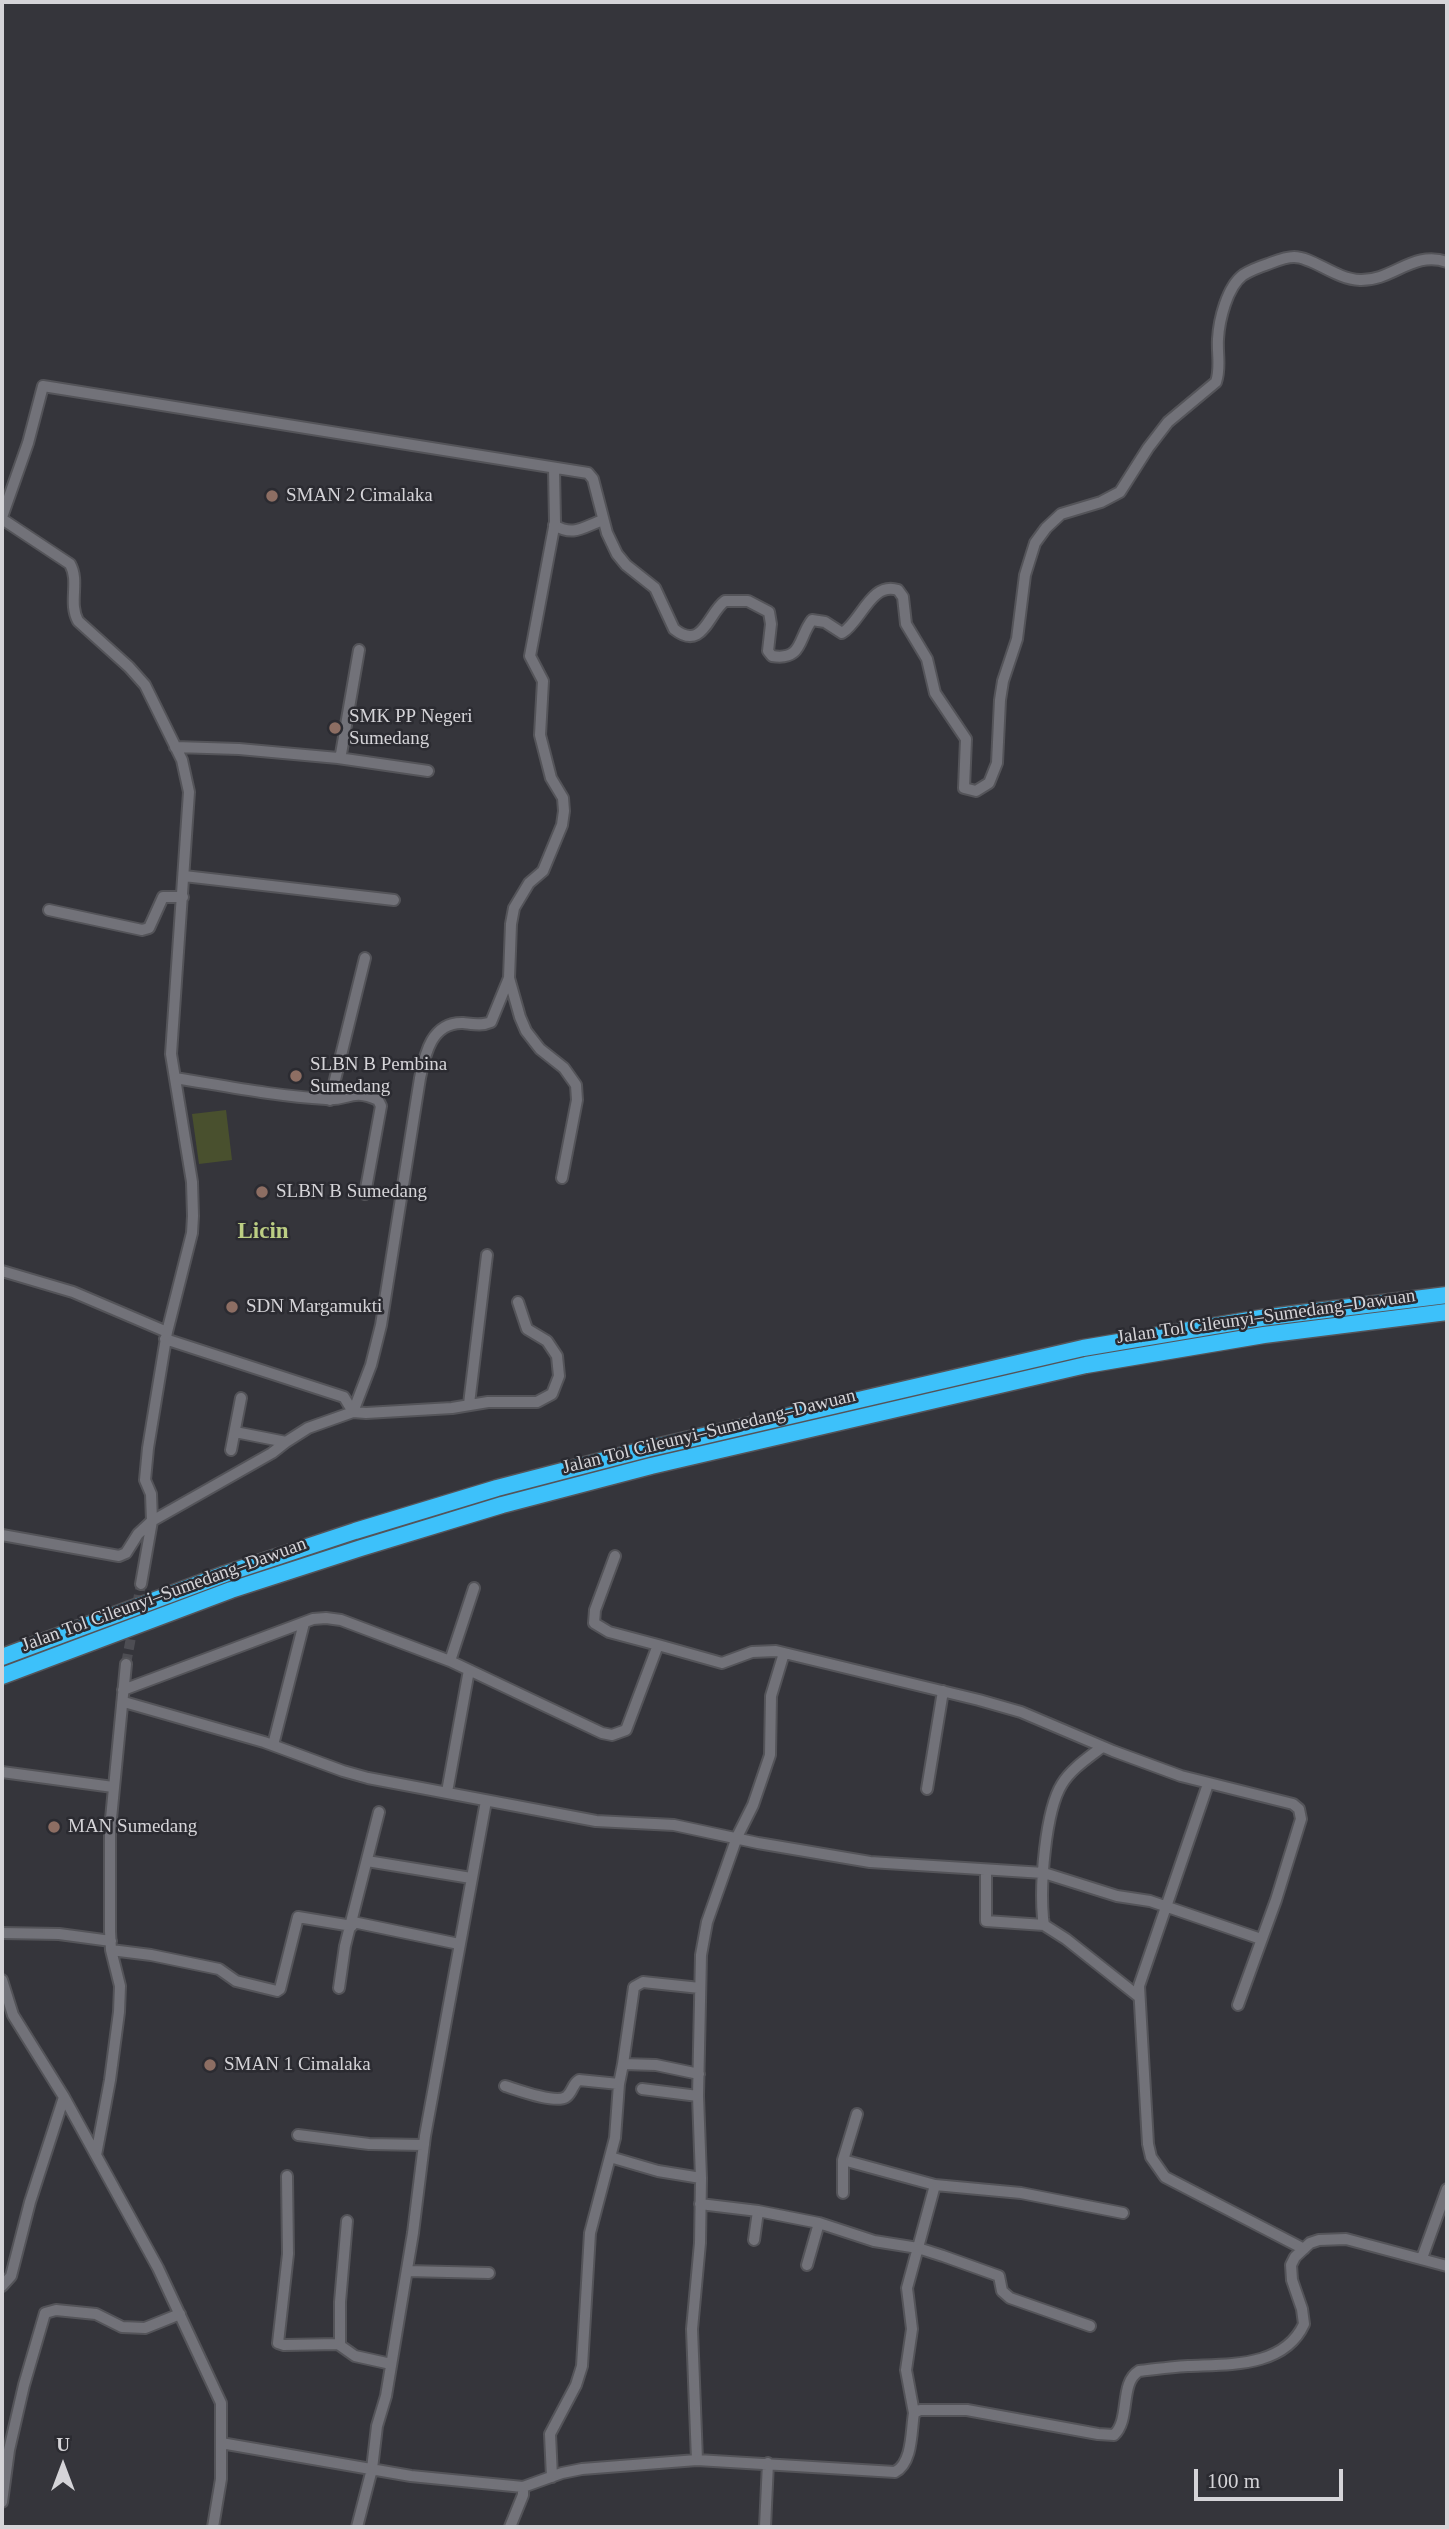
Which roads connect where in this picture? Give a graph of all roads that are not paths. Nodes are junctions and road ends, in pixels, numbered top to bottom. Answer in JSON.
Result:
{"nodes":[{"id":1,"x":1447,"y":262,"type":"edge"},
{"id":2,"x":554,"y":469,"type":"junction"},
{"id":3,"x":2,"y":518,"type":"edge"},
{"id":4,"x":603,"y":520,"type":"junction"},
{"id":5,"x":554,"y":525,"type":"junction"},
{"id":6,"x":359,"y":650,"type":"dead end"},
{"id":7,"x":175,"y":747,"type":"junction"},
{"id":8,"x":338,"y":758,"type":"junction"},
{"id":9,"x":428,"y":771,"type":"dead end"},
{"id":10,"x":184,"y":876,"type":"junction"},
{"id":11,"x":183,"y":897,"type":"junction"},
{"id":12,"x":394,"y":900,"type":"dead end"},
{"id":13,"x":49,"y":910,"type":"dead end"},
{"id":14,"x":365,"y":958,"type":"dead end"},
{"id":15,"x":509,"y":978,"type":"junction"},
{"id":16,"x":176,"y":1078,"type":"junction"},
{"id":17,"x":330,"y":1100,"type":"junction"},
{"id":18,"x":562,"y":1178,"type":"dead end"},
{"id":19,"x":365,"y":1194,"type":"dead end"},
{"id":20,"x":487,"y":1255,"type":"dead end"},
{"id":21,"x":2,"y":1271,"type":"edge"},
{"id":22,"x":1447,"y":1295,"type":"edge"},
{"id":23,"x":518,"y":1302,"type":"dead end"},
{"id":24,"x":1447,"y":1312,"type":"edge"},
{"id":25,"x":166,"y":1336,"type":"junction"},
{"id":26,"x":241,"y":1398,"type":"dead end"},
{"id":27,"x":469,"y":1404,"type":"junction"},
{"id":28,"x":354,"y":1412,"type":"junction"},
{"id":29,"x":235,"y":1432,"type":"junction"},
{"id":30,"x":286,"y":1442,"type":"junction"},
{"id":31,"x":231,"y":1450,"type":"dead end"},
{"id":32,"x":152,"y":1521,"type":"junction"},
{"id":33,"x":2,"y":1535,"type":"edge"},
{"id":34,"x":615,"y":1556,"type":"dead end"},
{"id":35,"x":141,"y":1584,"type":"tunnel mouth"},
{"id":36,"x":474,"y":1588,"type":"dead end"},
{"id":37,"x":304,"y":1623,"type":"junction"},
{"id":38,"x":658,"y":1645,"type":"junction"},
{"id":39,"x":784,"y":1653,"type":"junction"},
{"id":40,"x":2,"y":1657,"type":"edge"},
{"id":41,"x":450,"y":1661,"type":"junction"},
{"id":42,"x":126,"y":1664,"type":"tunnel mouth"},
{"id":43,"x":469,"y":1670,"type":"junction"},
{"id":44,"x":2,"y":1676,"type":"edge"},
{"id":45,"x":943,"y":1691,"type":"junction"},
{"id":46,"x":124,"y":1696,"type":"junction"},
{"id":47,"x":274,"y":1745,"type":"junction"},
{"id":48,"x":1102,"y":1746,"type":"junction"},
{"id":49,"x":2,"y":1772,"type":"edge"},
{"id":50,"x":1208,"y":1784,"type":"junction"},
{"id":51,"x":113,"y":1787,"type":"junction"},
{"id":52,"x":928,"y":1789,"type":"dead end"},
{"id":53,"x":447,"y":1792,"type":"junction"},
{"id":54,"x":486,"y":1801,"type":"junction"},
{"id":55,"x":379,"y":1812,"type":"dead end"},
{"id":56,"x":737,"y":1837,"type":"junction"},
{"id":57,"x":367,"y":1861,"type":"junction"},
{"id":58,"x":986,"y":1870,"type":"junction"},
{"id":59,"x":1044,"y":1873,"type":"junction"},
{"id":60,"x":471,"y":1878,"type":"junction"},
{"id":61,"x":1167,"y":1907,"type":"junction"},
{"id":62,"x":352,"y":1924,"type":"junction"},
{"id":63,"x":1044,"y":1924,"type":"junction"},
{"id":64,"x":2,"y":1933,"type":"edge"},
{"id":65,"x":1261,"y":1939,"type":"junction"},
{"id":66,"x":459,"y":1944,"type":"junction"},
{"id":67,"x":111,"y":1945,"type":"junction"},
{"id":68,"x":2,"y":1980,"type":"edge"},
{"id":69,"x":339,"y":1988,"type":"dead end"},
{"id":70,"x":700,"y":1988,"type":"junction"},
{"id":71,"x":1138,"y":1996,"type":"junction"},
{"id":72,"x":1238,"y":2005,"type":"dead end"},
{"id":73,"x":623,"y":2064,"type":"junction"},
{"id":74,"x":699,"y":2074,"type":"junction"},
{"id":75,"x":619,"y":2084,"type":"junction"},
{"id":76,"x":505,"y":2086,"type":"dead end"},
{"id":77,"x":642,"y":2089,"type":"dead end"},
{"id":78,"x":698,"y":2096,"type":"junction"},
{"id":79,"x":64,"y":2097,"type":"junction"},
{"id":80,"x":857,"y":2114,"type":"dead end"},
{"id":81,"x":298,"y":2135,"type":"dead end"},
{"id":82,"x":424,"y":2145,"type":"junction"},
{"id":83,"x":96,"y":2155,"type":"junction"},
{"id":84,"x":610,"y":2157,"type":"junction"},
{"id":85,"x":842,"y":2160,"type":"junction"},
{"id":86,"x":287,"y":2176,"type":"dead end"},
{"id":87,"x":701,"y":2178,"type":"junction"},
{"id":88,"x":935,"y":2185,"type":"junction"},
{"id":89,"x":1447,"y":2189,"type":"edge"},
{"id":90,"x":843,"y":2193,"type":"dead end"},
{"id":91,"x":700,"y":2204,"type":"junction"},
{"id":92,"x":758,"y":2211,"type":"junction"},
{"id":93,"x":1123,"y":2213,"type":"dead end"},
{"id":94,"x":347,"y":2221,"type":"dead end"},
{"id":95,"x":818,"y":2222,"type":"junction"},
{"id":96,"x":754,"y":2240,"type":"dead end"},
{"id":97,"x":918,"y":2248,"type":"junction"},
{"id":98,"x":1304,"y":2249,"type":"junction"},
{"id":99,"x":1423,"y":2258,"type":"junction"},
{"id":100,"x":807,"y":2265,"type":"dead end"},
{"id":101,"x":1447,"y":2266,"type":"edge"},
{"id":102,"x":407,"y":2271,"type":"junction"},
{"id":103,"x":489,"y":2273,"type":"dead end"},
{"id":104,"x":2,"y":2286,"type":"edge"},
{"id":105,"x":180,"y":2314,"type":"junction"},
{"id":106,"x":1090,"y":2326,"type":"dead end"},
{"id":107,"x":340,"y":2345,"type":"junction"},
{"id":108,"x":391,"y":2364,"type":"junction"},
{"id":109,"x":914,"y":2413,"type":"junction"},
{"id":110,"x":221,"y":2444,"type":"junction"},
{"id":111,"x":697,"y":2460,"type":"junction"},
{"id":112,"x":768,"y":2463,"type":"junction"},
{"id":113,"x":372,"y":2469,"type":"junction"},
{"id":114,"x":552,"y":2477,"type":"junction"},
{"id":115,"x":523,"y":2487,"type":"junction"},
{"id":116,"x":2,"y":2502,"type":"edge"},
{"id":117,"x":212,"y":2527,"type":"edge"},
{"id":118,"x":357,"y":2527,"type":"edge"},
{"id":119,"x":510,"y":2527,"type":"edge"},
{"id":120,"x":765,"y":2527,"type":"edge"}],
"edges":[{"from":1,"to":4,"type":"street"},
{"from":2,"to":3,"type":"street"},
{"from":2,"to":4,"type":"street"},
{"from":2,"to":5,"type":"street"},
{"from":3,"to":7,"type":"street"},
{"from":4,"to":5,"type":"street"},
{"from":5,"to":15,"type":"street"},
{"from":6,"to":8,"type":"street"},
{"from":7,"to":8,"type":"street"},
{"from":7,"to":10,"type":"street"},
{"from":8,"to":9,"type":"street"},
{"from":10,"to":11,"type":"street"},
{"from":10,"to":12,"type":"street"},
{"from":11,"to":13,"type":"street"},
{"from":11,"to":16,"type":"street"},
{"from":14,"to":17,"type":"street"},
{"from":15,"to":18,"type":"street"},
{"from":15,"to":28,"type":"street"},
{"from":16,"to":17,"type":"street"},
{"from":16,"to":25,"type":"street"},
{"from":17,"to":19,"type":"street"},
{"from":20,"to":27,"type":"street"},
{"from":21,"to":25,"type":"street"},
{"from":22,"to":40,"type":"highway","name":"Jalan Tol Cileunyi–Sumedang–Dawuan"},
{"from":23,"to":27,"type":"street"},
{"from":24,"to":44,"type":"highway","name":"Jalan Tol Cileunyi–Sumedang–Dawuan"},
{"from":25,"to":28,"type":"street"},
{"from":25,"to":32,"type":"street"},
{"from":26,"to":29,"type":"street"},
{"from":27,"to":28,"type":"street"},
{"from":28,"to":30,"type":"street"},
{"from":29,"to":30,"type":"street"},
{"from":29,"to":31,"type":"street"},
{"from":30,"to":32,"type":"street"},
{"from":32,"to":33,"type":"street"},
{"from":32,"to":35,"type":"street"},
{"from":34,"to":38,"type":"street"},
{"from":36,"to":41,"type":"street"},
{"from":37,"to":41,"type":"street"},
{"from":37,"to":46,"type":"street"},
{"from":37,"to":47,"type":"street"},
{"from":38,"to":39,"type":"street"},
{"from":38,"to":43,"type":"street"},
{"from":39,"to":45,"type":"street"},
{"from":39,"to":56,"type":"street"},
{"from":41,"to":43,"type":"street"},
{"from":42,"to":46,"type":"street"},
{"from":43,"to":53,"type":"street"},
{"from":45,"to":48,"type":"street"},
{"from":45,"to":52,"type":"street"},
{"from":46,"to":47,"type":"street"},
{"from":46,"to":51,"type":"street"},
{"from":47,"to":53,"type":"street"},
{"from":48,"to":50,"type":"street"},
{"from":48,"to":59,"type":"street"},
{"from":49,"to":51,"type":"street"},
{"from":50,"to":61,"type":"street"},
{"from":50,"to":65,"type":"street"},
{"from":51,"to":67,"type":"street"},
{"from":53,"to":54,"type":"street"},
{"from":54,"to":56,"type":"street"},
{"from":54,"to":60,"type":"street"},
{"from":55,"to":57,"type":"street"},
{"from":56,"to":58,"type":"street"},
{"from":56,"to":70,"type":"street"},
{"from":57,"to":60,"type":"street"},
{"from":57,"to":62,"type":"street"},
{"from":58,"to":59,"type":"street"},
{"from":58,"to":63,"type":"street"},
{"from":59,"to":61,"type":"street"},
{"from":59,"to":63,"type":"street"},
{"from":60,"to":66,"type":"street"},
{"from":61,"to":65,"type":"street"},
{"from":61,"to":71,"type":"street"},
{"from":62,"to":66,"type":"street"},
{"from":62,"to":67,"type":"street"},
{"from":62,"to":69,"type":"street"},
{"from":63,"to":71,"type":"street"},
{"from":64,"to":67,"type":"street"},
{"from":65,"to":72,"type":"street"},
{"from":66,"to":82,"type":"street"},
{"from":67,"to":83,"type":"street"},
{"from":68,"to":79,"type":"street"},
{"from":70,"to":73,"type":"street"},
{"from":70,"to":74,"type":"street"},
{"from":71,"to":98,"type":"street"},
{"from":73,"to":74,"type":"street"},
{"from":73,"to":75,"type":"street"},
{"from":74,"to":78,"type":"street"},
{"from":75,"to":76,"type":"street"},
{"from":75,"to":84,"type":"street"},
{"from":77,"to":78,"type":"street"},
{"from":78,"to":87,"type":"street"},
{"from":79,"to":83,"type":"street"},
{"from":79,"to":104,"type":"street"},
{"from":80,"to":85,"type":"street"},
{"from":81,"to":82,"type":"street"},
{"from":82,"to":102,"type":"street"},
{"from":83,"to":105,"type":"street"},
{"from":84,"to":87,"type":"street"},
{"from":84,"to":114,"type":"street"},
{"from":85,"to":88,"type":"street"},
{"from":85,"to":90,"type":"street"},
{"from":86,"to":107,"type":"street"},
{"from":87,"to":91,"type":"street"},
{"from":88,"to":93,"type":"street"},
{"from":88,"to":97,"type":"street"},
{"from":89,"to":99,"type":"street"},
{"from":91,"to":92,"type":"street"},
{"from":91,"to":111,"type":"street"},
{"from":92,"to":95,"type":"street"},
{"from":92,"to":96,"type":"street"},
{"from":94,"to":107,"type":"street"},
{"from":95,"to":97,"type":"street"},
{"from":95,"to":100,"type":"street"},
{"from":97,"to":106,"type":"street"},
{"from":97,"to":109,"type":"street"},
{"from":98,"to":99,"type":"street"},
{"from":98,"to":109,"type":"street"},
{"from":99,"to":101,"type":"street"},
{"from":102,"to":103,"type":"street"},
{"from":102,"to":108,"type":"street"},
{"from":105,"to":110,"type":"street"},
{"from":105,"to":116,"type":"street"},
{"from":107,"to":108,"type":"street"},
{"from":108,"to":113,"type":"street"},
{"from":109,"to":112,"type":"street"},
{"from":110,"to":113,"type":"street"},
{"from":110,"to":117,"type":"street"},
{"from":111,"to":112,"type":"street"},
{"from":111,"to":114,"type":"street"},
{"from":112,"to":120,"type":"street"},
{"from":113,"to":115,"type":"street"},
{"from":113,"to":118,"type":"street"},
{"from":114,"to":115,"type":"street"},
{"from":115,"to":119,"type":"street"}]}
